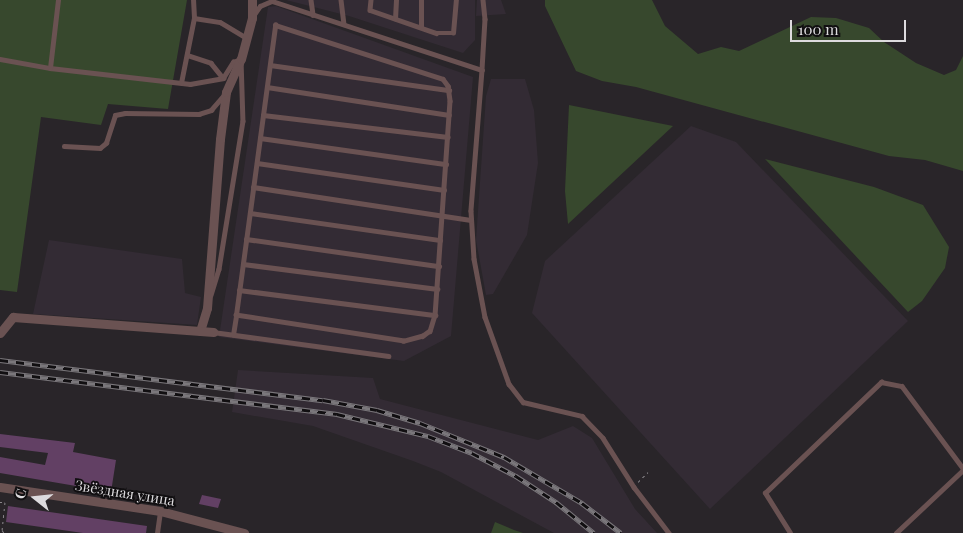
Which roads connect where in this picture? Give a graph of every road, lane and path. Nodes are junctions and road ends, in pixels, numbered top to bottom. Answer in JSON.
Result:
{"nodes":[{"id":1,"x":58,"y":0,"type":"edge"},
{"id":2,"x":193,"y":0,"type":"edge"},
{"id":3,"x":252,"y":0,"type":"edge"},
{"id":4,"x":311,"y":0,"type":"edge"},
{"id":5,"x":342,"y":0,"type":"edge"},
{"id":6,"x":371,"y":0,"type":"edge"},
{"id":7,"x":396,"y":0,"type":"edge"},
{"id":8,"x":421,"y":0,"type":"edge"},
{"id":9,"x":456,"y":0,"type":"edge"},
{"id":10,"x":483,"y":0,"type":"edge"},
{"id":11,"x":280,"y":2,"type":"edge"},
{"id":12,"x":312,"y":15,"type":"junction"},
{"id":13,"x":194,"y":18,"type":"junction"},
{"id":14,"x":252,"y":18,"type":"junction"},
{"id":15,"x":395,"y":19,"type":"junction"},
{"id":16,"x":344,"y":24,"type":"junction"},
{"id":17,"x":421,"y":27,"type":"junction"},
{"id":18,"x":247,"y":38,"type":"junction"},
{"id":19,"x":187,"y":55,"type":"junction"},
{"id":20,"x":0,"y":60,"type":"edge"},
{"id":21,"x":241,"y":60,"type":"junction"},
{"id":22,"x":270,"y":65,"type":"junction"},
{"id":23,"x":50,"y":68,"type":"junction"},
{"id":24,"x":482,"y":70,"type":"junction"},
{"id":25,"x":223,"y":78,"type":"junction"},
{"id":26,"x":181,"y":83,"type":"junction"},
{"id":27,"x":267,"y":87,"type":"junction"},
{"id":28,"x":448,"y":90,"type":"junction"},
{"id":29,"x":226,"y":92,"type":"junction"},
{"id":30,"x":263,"y":115,"type":"junction"},
{"id":31,"x":449,"y":115,"type":"junction"},
{"id":32,"x":448,"y":137,"type":"junction"},
{"id":33,"x":260,"y":138,"type":"junction"},
{"id":34,"x":64,"y":146,"type":"dead end"},
{"id":35,"x":256,"y":163,"type":"junction"},
{"id":36,"x":446,"y":164,"type":"junction"},
{"id":37,"x":253,"y":187,"type":"junction"},
{"id":38,"x":444,"y":190,"type":"junction"},
{"id":39,"x":250,"y":213,"type":"junction"},
{"id":40,"x":442,"y":216,"type":"junction"},
{"id":41,"x":471,"y":220,"type":"junction"},
{"id":42,"x":246,"y":239,"type":"junction"},
{"id":43,"x":440,"y":240,"type":"junction"},
{"id":44,"x":243,"y":264,"type":"junction"},
{"id":45,"x":438,"y":266,"type":"junction"},
{"id":46,"x":437,"y":289,"type":"junction"},
{"id":47,"x":239,"y":290,"type":"junction"},
{"id":48,"x":207,"y":308,"type":"junction"},
{"id":49,"x":236,"y":315,"type":"junction"},
{"id":50,"x":435,"y":315,"type":"junction"},
{"id":51,"x":200,"y":331,"type":"junction"},
{"id":52,"x":213,"y":332,"type":"joint"},
{"id":53,"x":0,"y":333,"type":"edge"},
{"id":54,"x":233,"y":335,"type":"junction"},
{"id":55,"x":388,"y":356,"type":"dead end"},
{"id":56,"x":963,"y":469,"type":"edge"},
{"id":57,"x":648,"y":472,"type":"dead end"},
{"id":58,"x":0,"y":487,"type":"edge"},
{"id":59,"x":634,"y":487,"type":"junction"},
{"id":60,"x":0,"y":502,"type":"edge"},
{"id":61,"x":160,"y":511,"type":"junction"},
{"id":62,"x":4,"y":533,"type":"edge"},
{"id":63,"x":157,"y":533,"type":"edge"},
{"id":64,"x":244,"y":533,"type":"edge"},
{"id":65,"x":669,"y":533,"type":"edge"},
{"id":66,"x":790,"y":533,"type":"edge"},
{"id":67,"x":896,"y":533,"type":"edge"}],
"edges":[{"from":1,"to":23,"type":"lane"},
{"from":2,"to":13,"type":"lane"},
{"from":3,"to":14,"type":"street"},
{"from":4,"to":12,"type":"lane"},
{"from":5,"to":16,"type":"lane"},
{"from":6,"to":15,"type":"lane"},
{"from":7,"to":15,"type":"lane"},
{"from":8,"to":17,"type":"lane"},
{"from":9,"to":17,"type":"lane"},
{"from":10,"to":24,"type":"lane"},
{"from":11,"to":12,"type":"lane"},
{"from":11,"to":14,"type":"lane"},
{"from":12,"to":16,"type":"lane"},
{"from":13,"to":18,"type":"lane"},
{"from":13,"to":19,"type":"lane"},
{"from":14,"to":18,"type":"street"},
{"from":15,"to":17,"type":"lane"},
{"from":16,"to":24,"type":"lane"},
{"from":18,"to":21,"type":"street"},
{"from":19,"to":25,"type":"lane"},
{"from":19,"to":26,"type":"lane"},
{"from":20,"to":23,"type":"lane"},
{"from":21,"to":25,"type":"lane"},
{"from":21,"to":29,"type":"street"},
{"from":21,"to":48,"type":"lane"},
{"from":22,"to":27,"type":"lane"},
{"from":22,"to":28,"type":"lane"},
{"from":22,"to":28,"type":"lane"},
{"from":23,"to":26,"type":"lane"},
{"from":24,"to":41,"type":"lane"},
{"from":25,"to":26,"type":"lane"},
{"from":27,"to":30,"type":"lane"},
{"from":27,"to":31,"type":"lane"},
{"from":28,"to":31,"type":"lane"},
{"from":29,"to":34,"type":"lane"},
{"from":29,"to":48,"type":"street"},
{"from":30,"to":32,"type":"lane"},
{"from":30,"to":33,"type":"lane"},
{"from":31,"to":32,"type":"lane"},
{"from":32,"to":36,"type":"lane"},
{"from":33,"to":35,"type":"lane"},
{"from":33,"to":36,"type":"lane"},
{"from":35,"to":37,"type":"lane"},
{"from":35,"to":38,"type":"lane"},
{"from":36,"to":38,"type":"lane"},
{"from":37,"to":39,"type":"lane"},
{"from":37,"to":40,"type":"lane"},
{"from":38,"to":40,"type":"lane"},
{"from":39,"to":42,"type":"lane"},
{"from":39,"to":43,"type":"lane"},
{"from":40,"to":41,"type":"lane"},
{"from":40,"to":43,"type":"lane"},
{"from":41,"to":59,"type":"lane"},
{"from":42,"to":44,"type":"lane"},
{"from":42,"to":45,"type":"lane"},
{"from":43,"to":45,"type":"lane"},
{"from":44,"to":46,"type":"lane"},
{"from":44,"to":47,"type":"lane"},
{"from":45,"to":46,"type":"lane"},
{"from":46,"to":50,"type":"lane"},
{"from":47,"to":49,"type":"lane"},
{"from":47,"to":50,"type":"lane"},
{"from":48,"to":51,"type":"street"},
{"from":49,"to":50,"type":"lane"},
{"from":49,"to":54,"type":"lane"},
{"from":51,"to":52,"type":"street"},
{"from":51,"to":53,"type":"street"},
{"from":52,"to":54,"type":"lane"},
{"from":54,"to":55,"type":"lane"},
{"from":56,"to":66,"type":"lane"},
{"from":56,"to":67,"type":"lane"},
{"from":57,"to":59,"type":"path"},
{"from":58,"to":61,"type":"street","name":"Звёздная улица"},
{"from":59,"to":65,"type":"lane"},
{"from":60,"to":62,"type":"path"},
{"from":61,"to":63,"type":"lane"},
{"from":61,"to":64,"type":"street","name":"Звёздная улица"}]}
